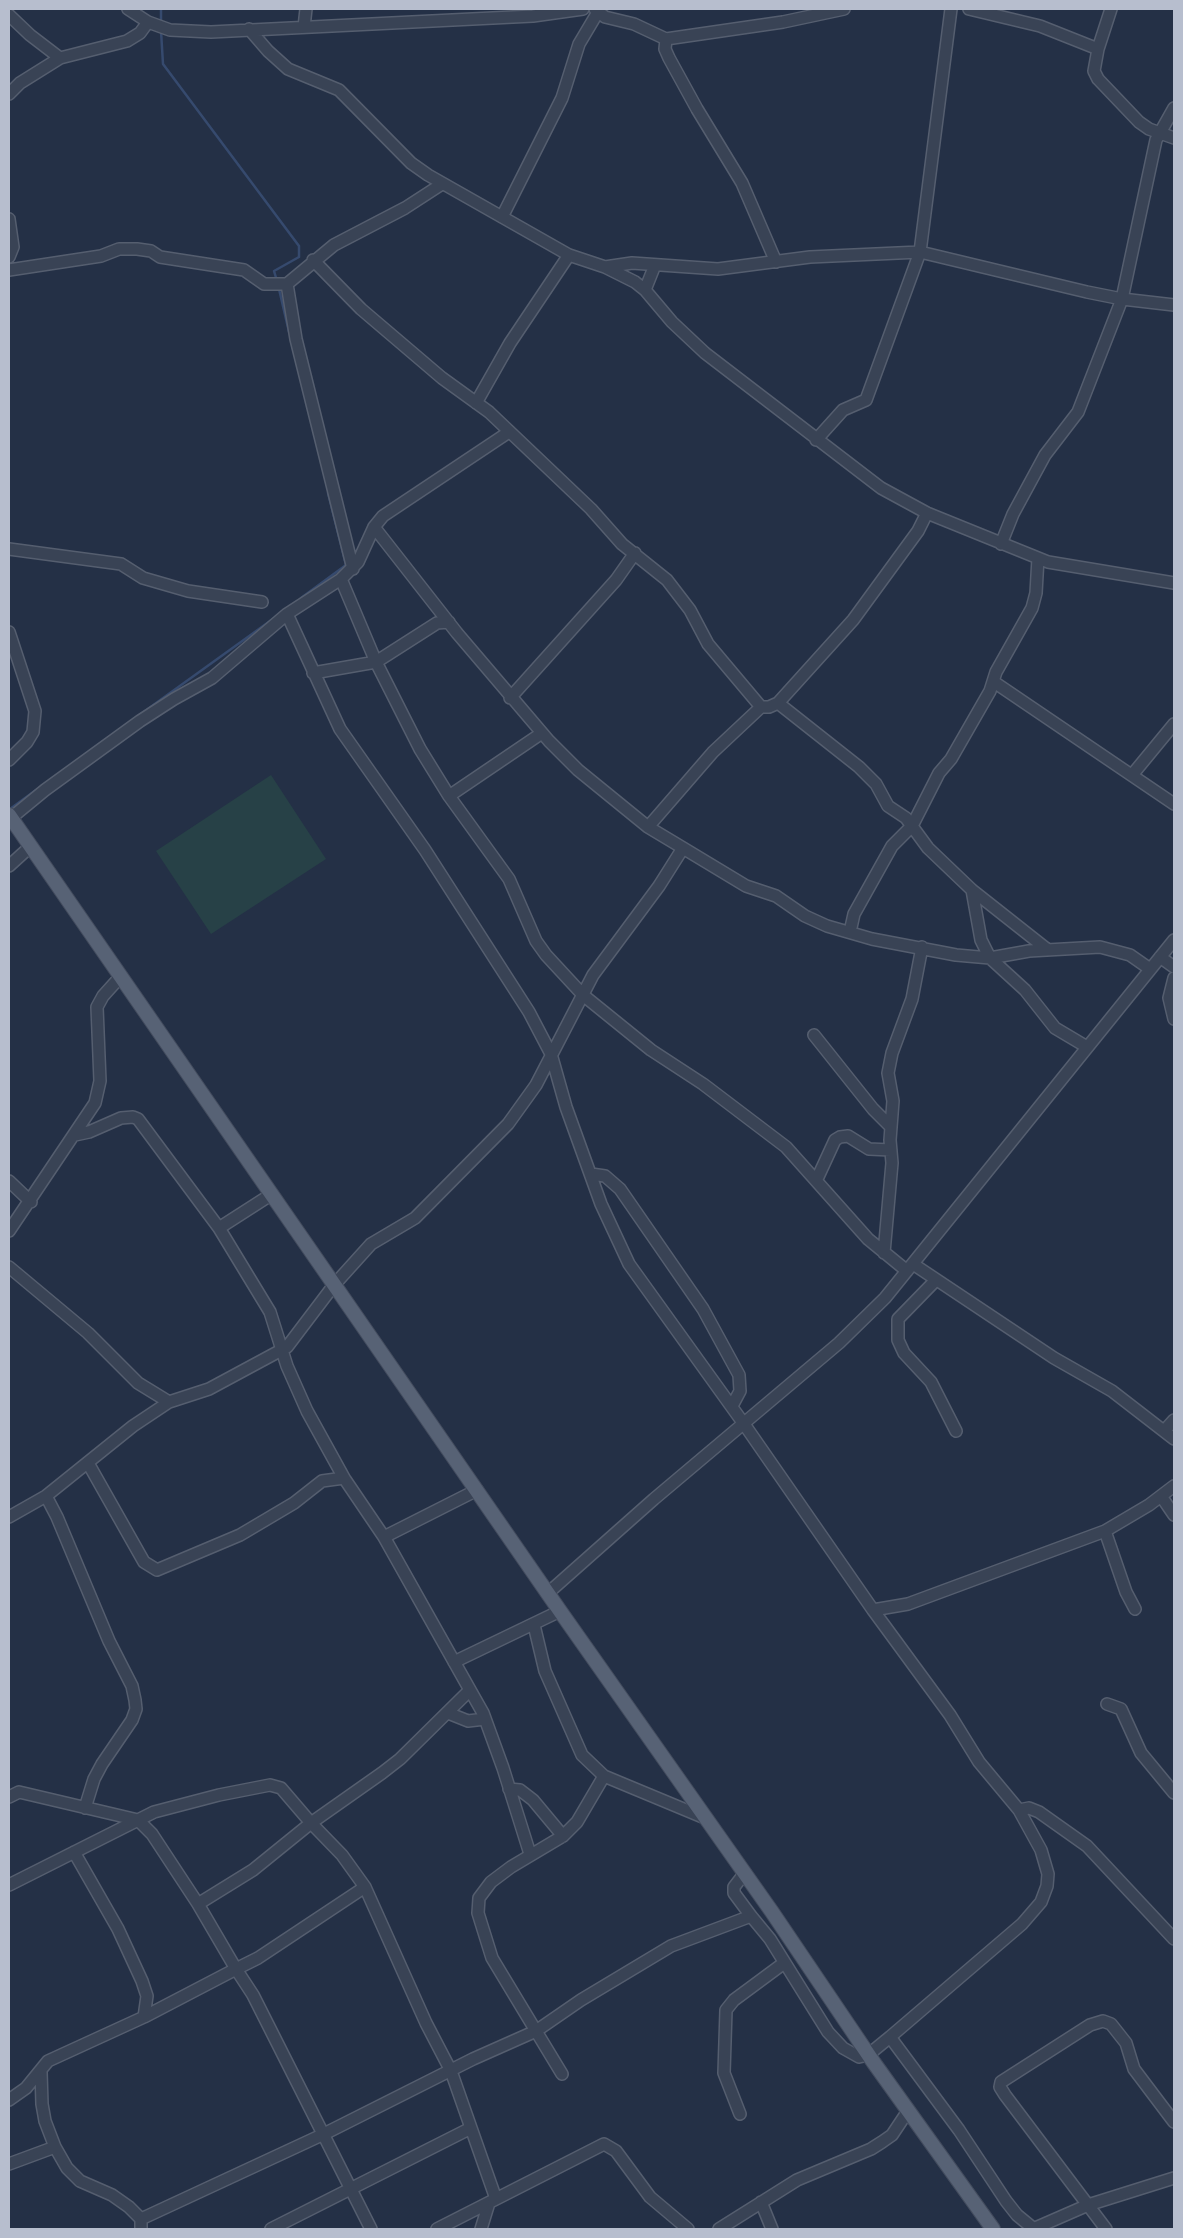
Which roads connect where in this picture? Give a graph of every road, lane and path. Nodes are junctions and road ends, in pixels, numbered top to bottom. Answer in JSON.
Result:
{"nodes":[{"id":1,"x":128,"y":9,"type":"edge"},
{"id":2,"x":306,"y":9,"type":"edge"},
{"id":3,"x":583,"y":9,"type":"edge"},
{"id":4,"x":844,"y":9,"type":"edge"},
{"id":5,"x":951,"y":9,"type":"edge"},
{"id":6,"x":969,"y":9,"type":"edge"},
{"id":7,"x":1111,"y":9,"type":"edge"},
{"id":8,"x":597,"y":11,"type":"edge"},
{"id":9,"x":9,"y":15,"type":"edge"},
{"id":10,"x":148,"y":22,"type":"junction"},
{"id":11,"x":304,"y":27,"type":"junction"},
{"id":12,"x":249,"y":29,"type":"junction"},
{"id":13,"x":666,"y":39,"type":"junction"},
{"id":14,"x":1098,"y":49,"type":"junction"},
{"id":15,"x":60,"y":58,"type":"junction"},
{"id":16,"x":9,"y":94,"type":"edge"},
{"id":17,"x":1174,"y":108,"type":"edge"},
{"id":18,"x":1159,"y":133,"type":"junction"},
{"id":19,"x":1174,"y":138,"type":"edge"},
{"id":20,"x":442,"y":184,"type":"junction"},
{"id":21,"x":502,"y":217,"type":"junction"},
{"id":22,"x":9,"y":219,"type":"edge"},
{"id":23,"x":920,"y":252,"type":"junction"},
{"id":24,"x":569,"y":255,"type":"junction"},
{"id":25,"x":9,"y":257,"type":"edge"},
{"id":26,"x":313,"y":260,"type":"junction"},
{"id":27,"x":776,"y":262,"type":"junction"},
{"id":28,"x":655,"y":265,"type":"junction"},
{"id":29,"x":605,"y":267,"type":"junction"},
{"id":30,"x":9,"y":270,"type":"edge"},
{"id":31,"x":287,"y":284,"type":"junction"},
{"id":32,"x":645,"y":290,"type":"junction"},
{"id":33,"x":1122,"y":299,"type":"junction"},
{"id":34,"x":1174,"y":305,"type":"edge"},
{"id":35,"x":476,"y":403,"type":"junction"},
{"id":36,"x":509,"y":432,"type":"junction"},
{"id":37,"x":816,"y":440,"type":"junction"},
{"id":38,"x":927,"y":513,"type":"junction"},
{"id":39,"x":374,"y":527,"type":"junction"},
{"id":40,"x":1001,"y":544,"type":"junction"},
{"id":41,"x":9,"y":549,"type":"edge"},
{"id":42,"x":635,"y":553,"type":"junction"},
{"id":43,"x":1038,"y":558,"type":"junction"},
{"id":44,"x":353,"y":569,"type":"junction"},
{"id":45,"x":341,"y":579,"type":"junction"},
{"id":46,"x":1174,"y":583,"type":"edge"},
{"id":47,"x":262,"y":602,"type":"dead end"},
{"id":48,"x":287,"y":614,"type":"junction"},
{"id":49,"x":449,"y":622,"type":"junction"},
{"id":50,"x":9,"y":632,"type":"edge"},
{"id":51,"x":376,"y":662,"type":"junction"},
{"id":52,"x":313,"y":673,"type":"junction"},
{"id":53,"x":994,"y":682,"type":"junction"},
{"id":54,"x":510,"y":698,"type":"junction"},
{"id":55,"x":778,"y":702,"type":"junction"},
{"id":56,"x":761,"y":707,"type":"junction"},
{"id":57,"x":1174,"y":724,"type":"edge"},
{"id":58,"x":542,"y":733,"type":"junction"},
{"id":59,"x":9,"y":760,"type":"edge"},
{"id":60,"x":1132,"y":776,"type":"junction"},
{"id":61,"x":449,"y":796,"type":"junction"},
{"id":62,"x":1174,"y":804,"type":"edge"},
{"id":63,"x":10,"y":816,"type":"edge"},
{"id":64,"x":912,"y":826,"type":"junction"},
{"id":65,"x":648,"y":827,"type":"junction"},
{"id":66,"x":31,"y":846,"type":"junction"},
{"id":67,"x":683,"y":848,"type":"junction"},
{"id":68,"x":9,"y":866,"type":"edge"},
{"id":69,"x":972,"y":890,"type":"junction"},
{"id":70,"x":850,"y":932,"type":"junction"},
{"id":71,"x":1174,"y":940,"type":"edge"},
{"id":72,"x":922,"y":948,"type":"junction"},
{"id":73,"x":1048,"y":950,"type":"junction"},
{"id":74,"x":1160,"y":957,"type":"junction"},
{"id":75,"x":990,"y":958,"type":"junction"},
{"id":76,"x":1174,"y":967,"type":"edge"},
{"id":77,"x":1150,"y":969,"type":"junction"},
{"id":78,"x":121,"y":976,"type":"junction"},
{"id":79,"x":1174,"y":978,"type":"edge"},
{"id":80,"x":583,"y":995,"type":"junction"},
{"id":81,"x":1174,"y":1019,"type":"edge"},
{"id":82,"x":814,"y":1035,"type":"dead end"},
{"id":83,"x":1087,"y":1047,"type":"junction"},
{"id":84,"x":551,"y":1054,"type":"junction"},
{"id":85,"x":891,"y":1127,"type":"junction"},
{"id":86,"x":75,"y":1135,"type":"junction"},
{"id":87,"x":891,"y":1150,"type":"junction"},
{"id":88,"x":591,"y":1174,"type":"junction"},
{"id":89,"x":817,"y":1179,"type":"junction"},
{"id":90,"x":9,"y":1181,"type":"edge"},
{"id":91,"x":272,"y":1194,"type":"junction"},
{"id":92,"x":31,"y":1202,"type":"junction"},
{"id":93,"x":219,"y":1228,"type":"junction"},
{"id":94,"x":9,"y":1232,"type":"edge"},
{"id":95,"x":884,"y":1253,"type":"junction"},
{"id":96,"x":9,"y":1267,"type":"edge"},
{"id":97,"x":910,"y":1268,"type":"junction"},
{"id":98,"x":935,"y":1280,"type":"junction"},
{"id":99,"x":334,"y":1285,"type":"junction"},
{"id":100,"x":283,"y":1352,"type":"junction"},
{"id":101,"x":169,"y":1402,"type":"junction"},
{"id":102,"x":732,"y":1406,"type":"junction"},
{"id":103,"x":1174,"y":1420,"type":"edge"},
{"id":104,"x":744,"y":1424,"type":"junction"},
{"id":105,"x":956,"y":1431,"type":"dead end"},
{"id":106,"x":1164,"y":1431,"type":"junction"},
{"id":107,"x":1174,"y":1439,"type":"edge"},
{"id":108,"x":88,"y":1463,"type":"junction"},
{"id":109,"x":344,"y":1478,"type":"junction"},
{"id":110,"x":1174,"y":1486,"type":"edge"},
{"id":111,"x":477,"y":1490,"type":"junction"},
{"id":112,"x":46,"y":1496,"type":"junction"},
{"id":113,"x":1162,"y":1496,"type":"junction"},
{"id":114,"x":1174,"y":1515,"type":"edge"},
{"id":115,"x":9,"y":1517,"type":"edge"},
{"id":116,"x":1105,"y":1531,"type":"junction"},
{"id":117,"x":384,"y":1537,"type":"junction"},
{"id":118,"x":548,"y":1593,"type":"junction"},
{"id":119,"x":873,"y":1610,"type":"junction"},
{"id":120,"x":1136,"y":1610,"type":"dead end"},
{"id":121,"x":560,"y":1611,"type":"junction"},
{"id":122,"x":534,"y":1625,"type":"junction"},
{"id":123,"x":454,"y":1662,"type":"junction"},
{"id":124,"x":470,"y":1690,"type":"junction"},
{"id":125,"x":1107,"y":1704,"type":"dead end"},
{"id":126,"x":448,"y":1713,"type":"junction"},
{"id":127,"x":484,"y":1719,"type":"junction"},
{"id":128,"x":604,"y":1776,"type":"junction"},
{"id":129,"x":510,"y":1789,"type":"junction"},
{"id":130,"x":1174,"y":1793,"type":"edge"},
{"id":131,"x":9,"y":1797,"type":"edge"},
{"id":132,"x":85,"y":1808,"type":"junction"},
{"id":133,"x":1020,"y":1810,"type":"junction"},
{"id":134,"x":705,"y":1818,"type":"junction"},
{"id":135,"x":138,"y":1820,"type":"junction"},
{"id":136,"x":311,"y":1824,"type":"junction"},
{"id":137,"x":563,"y":1836,"type":"junction"},
{"id":138,"x":74,"y":1852,"type":"junction"},
{"id":139,"x":530,"y":1854,"type":"junction"},
{"id":140,"x":744,"y":1874,"type":"junction"},
{"id":141,"x":9,"y":1884,"type":"edge"},
{"id":142,"x":365,"y":1886,"type":"junction"},
{"id":143,"x":198,"y":1904,"type":"junction"},
{"id":144,"x":751,"y":1916,"type":"junction"},
{"id":145,"x":1174,"y":1939,"type":"edge"},
{"id":146,"x":784,"y":1963,"type":"junction"},
{"id":147,"x":236,"y":1969,"type":"junction"},
{"id":148,"x":144,"y":2017,"type":"junction"},
{"id":149,"x":536,"y":2031,"type":"junction"},
{"id":150,"x":890,"y":2037,"type":"junction"},
{"id":151,"x":868,"y":2055,"type":"junction"},
{"id":152,"x":451,"y":2071,"type":"junction"},
{"id":153,"x":41,"y":2072,"type":"junction"},
{"id":154,"x":562,"y":2074,"type":"dead end"},
{"id":155,"x":9,"y":2100,"type":"edge"},
{"id":156,"x":908,"y":2111,"type":"junction"},
{"id":157,"x":740,"y":2114,"type":"dead end"},
{"id":158,"x":1174,"y":2122,"type":"edge"},
{"id":159,"x":471,"y":2128,"type":"junction"},
{"id":160,"x":324,"y":2134,"type":"junction"},
{"id":161,"x":55,"y":2147,"type":"junction"},
{"id":162,"x":9,"y":2164,"type":"edge"},
{"id":163,"x":1174,"y":2178,"type":"edge"},
{"id":164,"x":351,"y":2189,"type":"junction"},
{"id":165,"x":492,"y":2201,"type":"junction"},
{"id":166,"x":761,"y":2202,"type":"junction"},
{"id":167,"x":1088,"y":2205,"type":"junction"},
{"id":168,"x":141,"y":2224,"type":"edge"},
{"id":169,"x":271,"y":2229,"type":"edge"},
{"id":170,"x":371,"y":2229,"type":"edge"},
{"id":171,"x":437,"y":2229,"type":"edge"},
{"id":172,"x":481,"y":2229,"type":"edge"},
{"id":173,"x":688,"y":2229,"type":"edge"},
{"id":174,"x":719,"y":2229,"type":"edge"},
{"id":175,"x":772,"y":2229,"type":"edge"},
{"id":176,"x":993,"y":2229,"type":"edge"},
{"id":177,"x":1034,"y":2229,"type":"edge"},
{"id":178,"x":1106,"y":2229,"type":"edge"}],
"edges":[{"from":1,"to":10,"type":"street"},
{"from":2,"to":11,"type":"street"},
{"from":3,"to":11,"type":"street"},
{"from":4,"to":13,"type":"street"},
{"from":5,"to":23,"type":"street"},
{"from":6,"to":14,"type":"street"},
{"from":7,"to":14,"type":"street"},
{"from":8,"to":13,"type":"street"},
{"from":8,"to":21,"type":"street"},
{"from":9,"to":15,"type":"street"},
{"from":10,"to":12,"type":"street"},
{"from":10,"to":15,"type":"street"},
{"from":11,"to":12,"type":"street"},
{"from":12,"to":20,"type":"street"},
{"from":13,"to":27,"type":"street"},
{"from":14,"to":18,"type":"street"},
{"from":15,"to":16,"type":"street"},
{"from":17,"to":18,"type":"street"},
{"from":18,"to":19,"type":"street"},
{"from":18,"to":33,"type":"street"},
{"from":20,"to":21,"type":"street"},
{"from":20,"to":26,"type":"street"},
{"from":21,"to":24,"type":"street"},
{"from":22,"to":25,"type":"street"},
{"from":23,"to":27,"type":"street"},
{"from":23,"to":33,"type":"street"},
{"from":23,"to":37,"type":"street"},
{"from":24,"to":29,"type":"street"},
{"from":24,"to":35,"type":"street"},
{"from":26,"to":31,"type":"street"},
{"from":26,"to":35,"type":"street"},
{"from":27,"to":28,"type":"street"},
{"from":28,"to":29,"type":"street"},
{"from":28,"to":32,"type":"street"},
{"from":29,"to":32,"type":"street"},
{"from":30,"to":31,"type":"street"},
{"from":31,"to":44,"type":"street"},
{"from":32,"to":37,"type":"street"},
{"from":33,"to":34,"type":"street"},
{"from":33,"to":40,"type":"street"},
{"from":35,"to":36,"type":"street"},
{"from":36,"to":39,"type":"street"},
{"from":36,"to":42,"type":"street"},
{"from":37,"to":38,"type":"street"},
{"from":38,"to":40,"type":"street"},
{"from":38,"to":55,"type":"street"},
{"from":39,"to":44,"type":"street"},
{"from":39,"to":49,"type":"street"},
{"from":40,"to":43,"type":"street"},
{"from":41,"to":47,"type":"street"},
{"from":42,"to":54,"type":"street"},
{"from":42,"to":56,"type":"street"},
{"from":43,"to":46,"type":"street"},
{"from":43,"to":53,"type":"street"},
{"from":44,"to":45,"type":"street"},
{"from":45,"to":48,"type":"street"},
{"from":45,"to":51,"type":"street"},
{"from":48,"to":52,"type":"street"},
{"from":48,"to":63,"type":"street"},
{"from":49,"to":51,"type":"street"},
{"from":49,"to":54,"type":"street"},
{"from":50,"to":59,"type":"street"},
{"from":51,"to":52,"type":"street"},
{"from":51,"to":61,"type":"street"},
{"from":52,"to":84,"type":"street"},
{"from":53,"to":60,"type":"street"},
{"from":53,"to":64,"type":"street"},
{"from":54,"to":58,"type":"street"},
{"from":55,"to":56,"type":"street"},
{"from":55,"to":64,"type":"street"},
{"from":56,"to":65,"type":"street"},
{"from":57,"to":60,"type":"street"},
{"from":58,"to":61,"type":"street"},
{"from":58,"to":65,"type":"street"},
{"from":60,"to":62,"type":"street"},
{"from":61,"to":80,"type":"street"},
{"from":63,"to":66,"type":"main road"},
{"from":64,"to":69,"type":"street"},
{"from":64,"to":70,"type":"street"},
{"from":65,"to":67,"type":"street"},
{"from":66,"to":68,"type":"street"},
{"from":66,"to":78,"type":"main road"},
{"from":67,"to":70,"type":"street"},
{"from":67,"to":80,"type":"street"},
{"from":69,"to":73,"type":"street"},
{"from":69,"to":75,"type":"street"},
{"from":70,"to":72,"type":"street"},
{"from":71,"to":74,"type":"street"},
{"from":72,"to":75,"type":"street"},
{"from":72,"to":85,"type":"street"},
{"from":73,"to":75,"type":"street"},
{"from":73,"to":77,"type":"street"},
{"from":74,"to":76,"type":"street"},
{"from":74,"to":77,"type":"street"},
{"from":75,"to":83,"type":"street"},
{"from":77,"to":83,"type":"street"},
{"from":78,"to":86,"type":"street"},
{"from":78,"to":91,"type":"main road"},
{"from":79,"to":81,"type":"street"},
{"from":80,"to":84,"type":"street"},
{"from":80,"to":89,"type":"street"},
{"from":82,"to":85,"type":"street"},
{"from":83,"to":97,"type":"street"},
{"from":84,"to":88,"type":"street"},
{"from":84,"to":99,"type":"street"},
{"from":85,"to":87,"type":"street"},
{"from":86,"to":92,"type":"street"},
{"from":86,"to":93,"type":"street"},
{"from":87,"to":89,"type":"street"},
{"from":87,"to":95,"type":"street"},
{"from":88,"to":102,"type":"street"},
{"from":88,"to":102,"type":"street"},
{"from":89,"to":95,"type":"street"},
{"from":90,"to":92,"type":"street"},
{"from":91,"to":93,"type":"street"},
{"from":91,"to":99,"type":"main road"},
{"from":92,"to":94,"type":"street"},
{"from":93,"to":100,"type":"street"},
{"from":95,"to":97,"type":"street"},
{"from":96,"to":101,"type":"street"},
{"from":97,"to":98,"type":"street"},
{"from":97,"to":104,"type":"street"},
{"from":98,"to":105,"type":"street"},
{"from":98,"to":106,"type":"street"},
{"from":99,"to":100,"type":"street"},
{"from":99,"to":111,"type":"main road"},
{"from":100,"to":101,"type":"street"},
{"from":100,"to":109,"type":"street"},
{"from":101,"to":108,"type":"street"},
{"from":102,"to":104,"type":"street"},
{"from":103,"to":106,"type":"street"},
{"from":104,"to":118,"type":"street"},
{"from":104,"to":119,"type":"street"},
{"from":106,"to":107,"type":"street"},
{"from":108,"to":109,"type":"street"},
{"from":108,"to":112,"type":"street"},
{"from":109,"to":117,"type":"street"},
{"from":110,"to":113,"type":"street"},
{"from":111,"to":117,"type":"street"},
{"from":111,"to":118,"type":"main road"},
{"from":112,"to":115,"type":"street"},
{"from":112,"to":132,"type":"street"},
{"from":113,"to":114,"type":"street"},
{"from":113,"to":116,"type":"street"},
{"from":116,"to":119,"type":"street"},
{"from":116,"to":120,"type":"street"},
{"from":117,"to":123,"type":"street"},
{"from":118,"to":121,"type":"main road"},
{"from":119,"to":133,"type":"street"},
{"from":121,"to":122,"type":"street"},
{"from":121,"to":134,"type":"main road"},
{"from":122,"to":123,"type":"street"},
{"from":122,"to":128,"type":"street"},
{"from":123,"to":124,"type":"street"},
{"from":124,"to":126,"type":"street"},
{"from":124,"to":127,"type":"street"},
{"from":125,"to":130,"type":"street"},
{"from":126,"to":127,"type":"street"},
{"from":126,"to":136,"type":"street"},
{"from":127,"to":129,"type":"street"},
{"from":128,"to":134,"type":"street"},
{"from":128,"to":137,"type":"street"},
{"from":129,"to":137,"type":"street"},
{"from":129,"to":139,"type":"street"},
{"from":131,"to":132,"type":"street"},
{"from":132,"to":135,"type":"street"},
{"from":133,"to":145,"type":"street"},
{"from":133,"to":150,"type":"street"},
{"from":134,"to":140,"type":"main road"},
{"from":135,"to":136,"type":"street"},
{"from":135,"to":138,"type":"street"},
{"from":135,"to":143,"type":"street"},
{"from":136,"to":142,"type":"street"},
{"from":136,"to":143,"type":"street"},
{"from":137,"to":139,"type":"street"},
{"from":138,"to":141,"type":"street"},
{"from":138,"to":148,"type":"street"},
{"from":139,"to":149,"type":"street"},
{"from":140,"to":144,"type":"street"},
{"from":140,"to":151,"type":"main road"},
{"from":142,"to":147,"type":"street"},
{"from":142,"to":152,"type":"street"},
{"from":143,"to":147,"type":"street"},
{"from":144,"to":146,"type":"street"},
{"from":144,"to":149,"type":"street"},
{"from":146,"to":151,"type":"street"},
{"from":146,"to":157,"type":"street"},
{"from":147,"to":148,"type":"street"},
{"from":147,"to":160,"type":"street"},
{"from":148,"to":153,"type":"street"},
{"from":149,"to":152,"type":"street"},
{"from":149,"to":154,"type":"street"},
{"from":150,"to":151,"type":"street"},
{"from":150,"to":177,"type":"street"},
{"from":151,"to":156,"type":"main road"},
{"from":152,"to":159,"type":"street"},
{"from":152,"to":160,"type":"street"},
{"from":153,"to":155,"type":"street"},
{"from":153,"to":161,"type":"street"},
{"from":156,"to":166,"type":"street"},
{"from":156,"to":176,"type":"main road"},
{"from":158,"to":167,"type":"street"},
{"from":159,"to":164,"type":"street"},
{"from":159,"to":165,"type":"street"},
{"from":160,"to":164,"type":"street"},
{"from":160,"to":168,"type":"street"},
{"from":161,"to":162,"type":"street"},
{"from":161,"to":168,"type":"street"},
{"from":163,"to":167,"type":"street"},
{"from":164,"to":169,"type":"street"},
{"from":164,"to":170,"type":"street"},
{"from":165,"to":171,"type":"street"},
{"from":165,"to":172,"type":"street"},
{"from":165,"to":173,"type":"street"},
{"from":166,"to":174,"type":"street"},
{"from":166,"to":175,"type":"street"},
{"from":167,"to":177,"type":"street"},
{"from":167,"to":178,"type":"street"}]}
